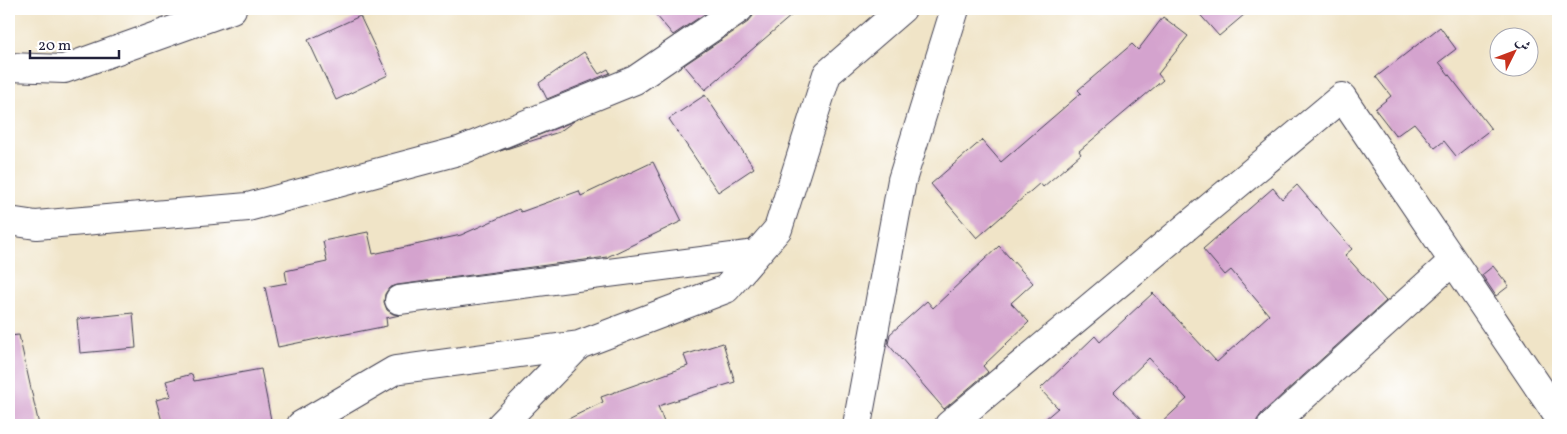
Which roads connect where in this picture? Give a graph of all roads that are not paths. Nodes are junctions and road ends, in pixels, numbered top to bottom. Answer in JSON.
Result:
{"nodes":[{"id":1,"x":232,"y":9,"type":"edge"},
{"id":2,"x":738,"y":9,"type":"edge"},
{"id":3,"x":902,"y":9,"type":"edge"},
{"id":4,"x":956,"y":9,"type":"edge"},
{"id":5,"x":9,"y":67,"type":"edge"},
{"id":6,"x":9,"y":221,"type":"edge"},
{"id":7,"x":756,"y":254,"type":"junction"},
{"id":8,"x":1453,"y":261,"type":"junction"},
{"id":9,"x":399,"y":300,"type":"dead end"},
{"id":10,"x":578,"y":345,"type":"junction"},
{"id":11,"x":1558,"y":416,"type":"edge"},
{"id":12,"x":301,"y":425,"type":"edge"},
{"id":13,"x":501,"y":425,"type":"edge"},
{"id":14,"x":858,"y":425,"type":"edge"},
{"id":15,"x":949,"y":425,"type":"edge"},
{"id":16,"x":1272,"y":425,"type":"edge"}],
"edges":[{"from":1,"to":5,"type":"street"},
{"from":2,"to":6,"type":"street"},
{"from":3,"to":7,"type":"street"},
{"from":4,"to":14,"type":"street"},
{"from":7,"to":9,"type":"street"},
{"from":7,"to":10,"type":"street"},
{"from":8,"to":11,"type":"street"},
{"from":8,"to":15,"type":"street"},
{"from":8,"to":16,"type":"street"},
{"from":10,"to":12,"type":"street"},
{"from":10,"to":13,"type":"street"}]}
